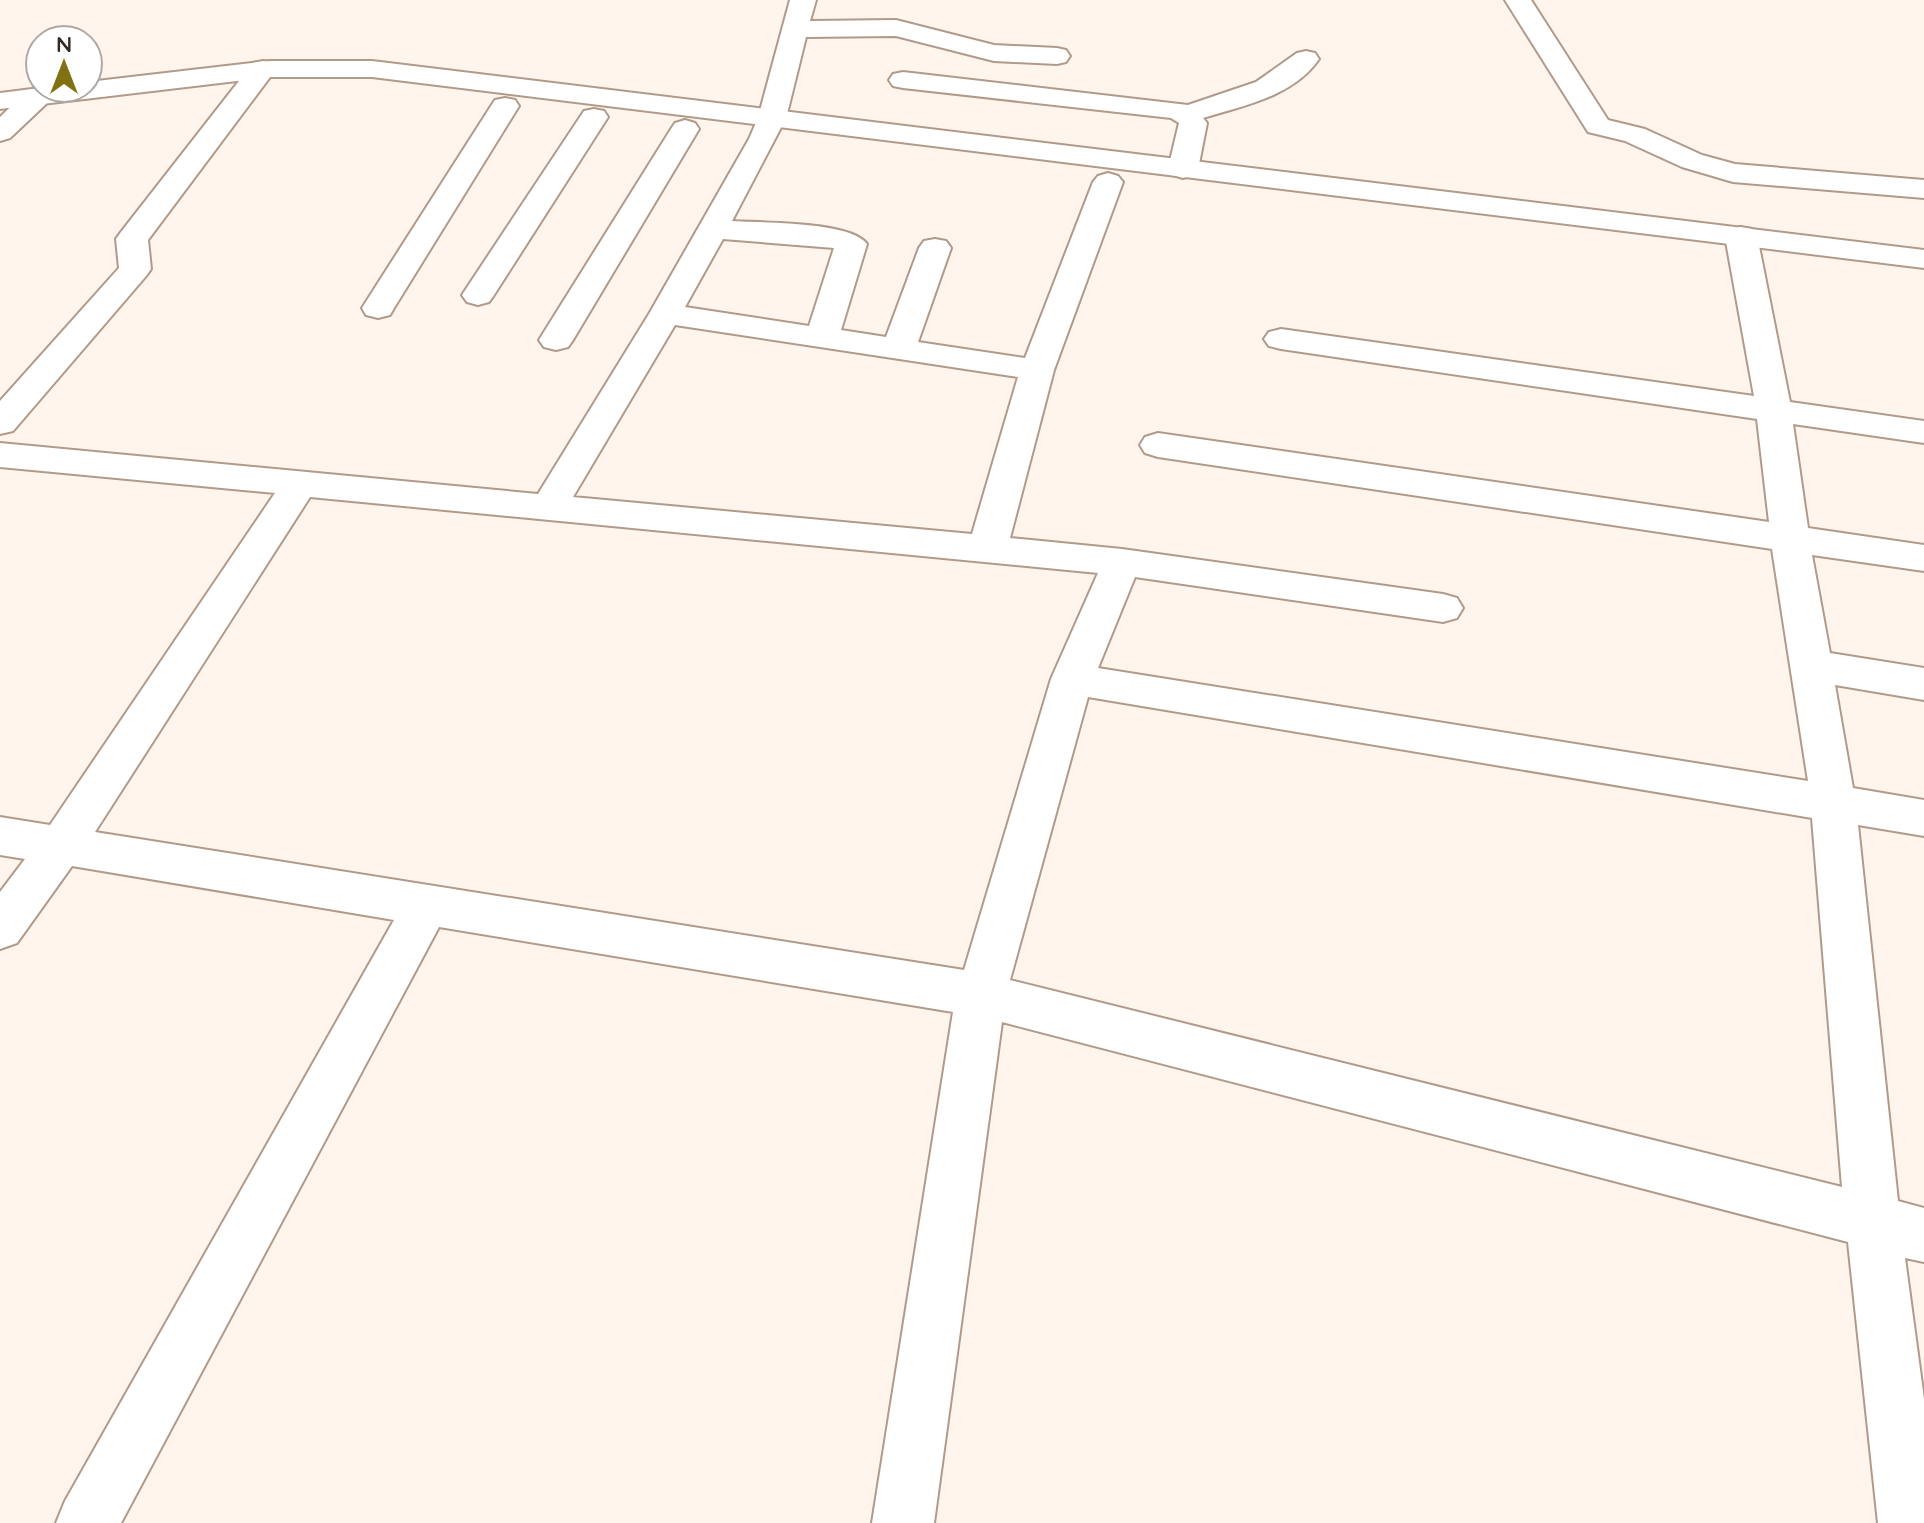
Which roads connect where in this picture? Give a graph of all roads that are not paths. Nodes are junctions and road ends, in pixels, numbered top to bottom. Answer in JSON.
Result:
{"nodes":[{"id":1,"x":803,"y":0,"type":"edge"},
{"id":2,"x":1518,"y":0,"type":"edge"},
{"id":3,"x":795,"y":29,"type":"junction"},
{"id":4,"x":1057,"y":56,"type":"dead end"},
{"id":5,"x":1306,"y":59,"type":"dead end"},
{"id":6,"x":256,"y":78,"type":"junction"},
{"id":7,"x":903,"y":80,"type":"dead end"},
{"id":8,"x":104,"y":91,"type":"edge"},
{"id":9,"x":24,"y":99,"type":"edge"},
{"id":10,"x":0,"y":101,"type":"edge"},
{"id":11,"x":30,"y":104,"type":"edge"},
{"id":12,"x":505,"y":106,"type":"junction"},
{"id":13,"x":1186,"y":114,"type":"junction"},
{"id":14,"x":594,"y":117,"type":"junction"},
{"id":15,"x":768,"y":128,"type":"junction"},
{"id":16,"x":685,"y":129,"type":"junction"},
{"id":17,"x":0,"y":132,"type":"edge"},
{"id":18,"x":1183,"y":169,"type":"junction"},
{"id":19,"x":1108,"y":182,"type":"junction"},
{"id":20,"x":1924,"y":189,"type":"edge"},
{"id":21,"x":712,"y":229,"type":"junction"},
{"id":22,"x":935,"y":248,"type":"dead end"},
{"id":23,"x":1755,"y":257,"type":"junction"},
{"id":24,"x":1924,"y":259,"type":"edge"},
{"id":25,"x":478,"y":295,"type":"dead end"},
{"id":26,"x":378,"y":308,"type":"dead end"},
{"id":27,"x":665,"y":314,"type":"junction"},
{"id":28,"x":822,"y":338,"type":"junction"},
{"id":29,"x":1281,"y":339,"type":"dead end"},
{"id":30,"x":556,"y":340,"type":"dead end"},
{"id":31,"x":899,"y":349,"type":"junction"},
{"id":32,"x":1037,"y":370,"type":"junction"},
{"id":33,"x":1774,"y":411,"type":"junction"},
{"id":34,"x":0,"y":423,"type":"edge"},
{"id":35,"x":1924,"y":432,"type":"edge"},
{"id":36,"x":1158,"y":445,"type":"dead end"},
{"id":37,"x":0,"y":455,"type":"edge"},
{"id":38,"x":300,"y":484,"type":"junction"},
{"id":39,"x":548,"y":508,"type":"junction"},
{"id":40,"x":1790,"y":538,"type":"junction"},
{"id":41,"x":987,"y":550,"type":"junction"},
{"id":42,"x":1924,"y":558,"type":"edge"},
{"id":43,"x":1122,"y":562,"type":"junction"},
{"id":44,"x":1443,"y":608,"type":"dead end"},
{"id":45,"x":1812,"y":666,"type":"junction"},
{"id":46,"x":1072,"y":679,"type":"junction"},
{"id":47,"x":1924,"y":684,"type":"edge"},
{"id":48,"x":1833,"y":801,"type":"junction"},
{"id":49,"x":1924,"y":818,"type":"edge"},
{"id":50,"x":0,"y":836,"type":"edge"},
{"id":51,"x":61,"y":846,"type":"junction"},
{"id":52,"x":427,"y":905,"type":"junction"},
{"id":53,"x":0,"y":929,"type":"edge"},
{"id":54,"x":981,"y":995,"type":"junction"},
{"id":55,"x":1873,"y":1222,"type":"junction"},
{"id":56,"x":1924,"y":1235,"type":"edge"},
{"id":57,"x":87,"y":1523,"type":"edge"},
{"id":58,"x":903,"y":1523,"type":"edge"},
{"id":59,"x":1909,"y":1523,"type":"edge"}],
"edges":[{"from":1,"to":3,"type":"street"},
{"from":2,"to":20,"type":"street"},
{"from":3,"to":4,"type":"street"},
{"from":3,"to":15,"type":"street"},
{"from":5,"to":13,"type":"street"},
{"from":6,"to":8,"type":"street"},
{"from":6,"to":12,"type":"street"},
{"from":6,"to":15,"type":"street"},
{"from":6,"to":34,"type":"street"},
{"from":7,"to":13,"type":"street"},
{"from":9,"to":10,"type":"street"},
{"from":11,"to":17,"type":"street"},
{"from":12,"to":14,"type":"street"},
{"from":12,"to":26,"type":"street"},
{"from":13,"to":18,"type":"street"},
{"from":14,"to":16,"type":"street"},
{"from":14,"to":25,"type":"street"},
{"from":15,"to":16,"type":"street"},
{"from":15,"to":18,"type":"street"},
{"from":15,"to":19,"type":"street"},
{"from":15,"to":21,"type":"street"},
{"from":16,"to":30,"type":"street"},
{"from":18,"to":23,"type":"street"},
{"from":19,"to":23,"type":"street"},
{"from":19,"to":32,"type":"street"},
{"from":21,"to":27,"type":"street"},
{"from":21,"to":28,"type":"street"},
{"from":22,"to":31,"type":"street"},
{"from":23,"to":24,"type":"street"},
{"from":23,"to":33,"type":"street"},
{"from":27,"to":28,"type":"street"},
{"from":27,"to":39,"type":"street"},
{"from":28,"to":31,"type":"street"},
{"from":29,"to":33,"type":"street"},
{"from":31,"to":32,"type":"street"},
{"from":32,"to":41,"type":"street"},
{"from":33,"to":35,"type":"street"},
{"from":33,"to":40,"type":"street"},
{"from":36,"to":40,"type":"street"},
{"from":37,"to":38,"type":"street"},
{"from":38,"to":39,"type":"street"},
{"from":38,"to":51,"type":"street"},
{"from":39,"to":41,"type":"street"},
{"from":40,"to":42,"type":"street"},
{"from":40,"to":45,"type":"street"},
{"from":41,"to":43,"type":"street"},
{"from":43,"to":44,"type":"street"},
{"from":43,"to":46,"type":"street"},
{"from":45,"to":47,"type":"street"},
{"from":45,"to":48,"type":"street"},
{"from":46,"to":48,"type":"street"},
{"from":46,"to":54,"type":"street"},
{"from":48,"to":49,"type":"street"},
{"from":48,"to":55,"type":"street"},
{"from":50,"to":51,"type":"street"},
{"from":51,"to":52,"type":"street"},
{"from":51,"to":53,"type":"street"},
{"from":52,"to":54,"type":"street"},
{"from":52,"to":57,"type":"street"},
{"from":54,"to":55,"type":"street"},
{"from":54,"to":58,"type":"street"},
{"from":55,"to":56,"type":"street"},
{"from":55,"to":59,"type":"street"}]}
